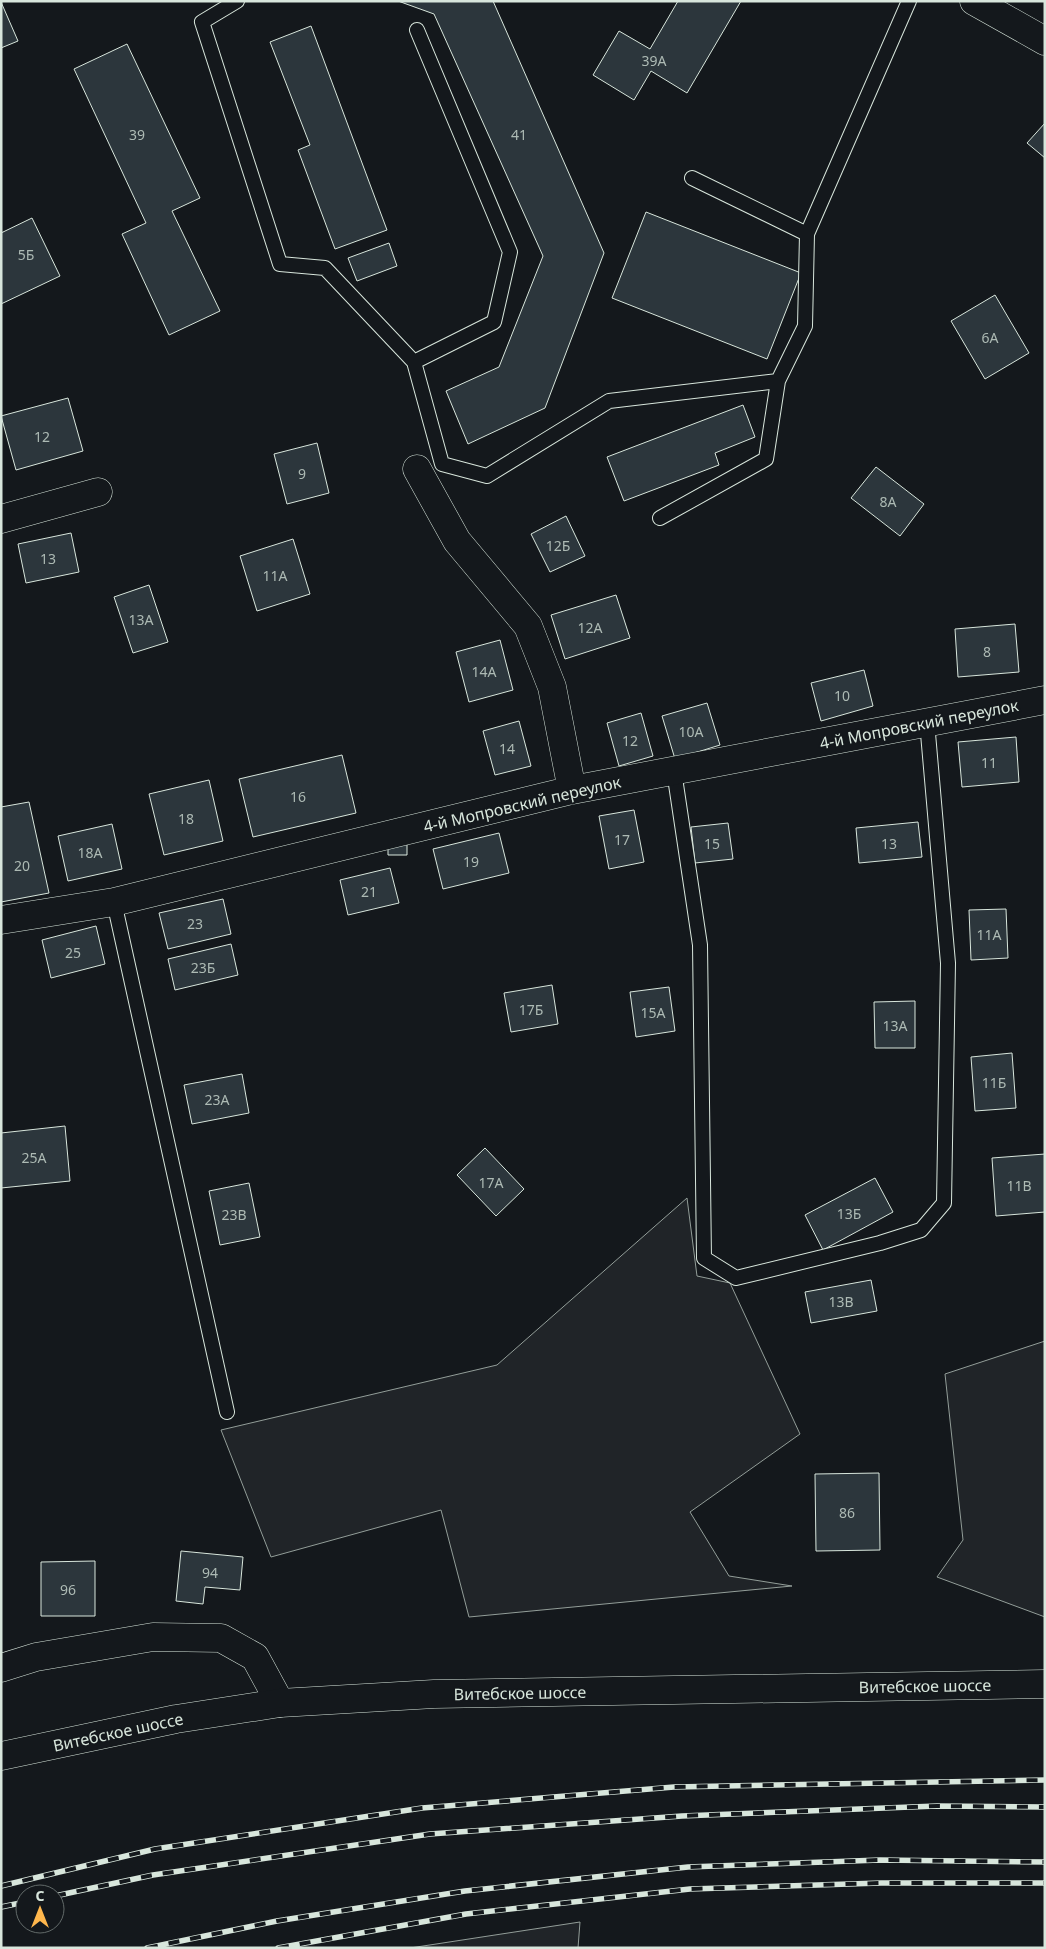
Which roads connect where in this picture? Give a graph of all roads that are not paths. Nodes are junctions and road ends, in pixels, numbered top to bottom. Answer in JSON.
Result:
{"nodes":[{"id":1,"x":237,"y":1,"type":"edge"},
{"id":2,"x":909,"y":1,"type":"edge"},
{"id":3,"x":974,"y":1,"type":"edge"},
{"id":4,"x":417,"y":30,"type":"dead end"},
{"id":5,"x":1045,"y":41,"type":"edge"},
{"id":6,"x":692,"y":178,"type":"dead end"},
{"id":7,"x":807,"y":234,"type":"junction"},
{"id":8,"x":414,"y":362,"type":"junction"},
{"id":9,"x":778,"y":381,"type":"junction"},
{"id":10,"x":417,"y":469,"type":"dead end"},
{"id":11,"x":98,"y":492,"type":"dead end"},
{"id":12,"x":660,"y":518,"type":"dead end"},
{"id":13,"x":1,"y":519,"type":"edge"},
{"id":14,"x":1045,"y":700,"type":"edge"},
{"id":15,"x":927,"y":722,"type":"junction"},
{"id":16,"x":674,"y":771,"type":"junction"},
{"id":17,"x":572,"y":790,"type":"junction"},
{"id":18,"x":114,"y":902,"type":"junction"},
{"id":19,"x":1,"y":920,"type":"edge"},
{"id":20,"x":227,"y":1412,"type":"dead end"},
{"id":21,"x":1,"y":1668,"type":"edge"},
{"id":22,"x":1045,"y":1684,"type":"edge"},
{"id":23,"x":280,"y":1703,"type":"junction"},
{"id":24,"x":1,"y":1756,"type":"edge"}],
"edges":[{"from":1,"to":8,"type":"lane"},
{"from":2,"to":7,"type":"lane"},
{"from":3,"to":5,"type":"street"},
{"from":4,"to":8,"type":"lane"},
{"from":6,"to":7,"type":"lane"},
{"from":7,"to":9,"type":"lane"},
{"from":8,"to":9,"type":"lane"},
{"from":9,"to":12,"type":"lane"},
{"from":10,"to":17,"type":"street"},
{"from":11,"to":13,"type":"street"},
{"from":14,"to":15,"type":"street","name":"4-й Мопровский переулок"},
{"from":15,"to":16,"type":"street","name":"4-й Мопровский переулок"},
{"from":15,"to":16,"type":"lane"},
{"from":16,"to":17,"type":"street","name":"4-й Мопровский переулок"},
{"from":17,"to":18,"type":"street","name":"4-й Мопровский переулок"},
{"from":18,"to":19,"type":"street","name":"4-й Мопровский переулок"},
{"from":18,"to":20,"type":"lane"},
{"from":21,"to":23,"type":"street"},
{"from":22,"to":23,"type":"street","name":"Витебское шоссе"},
{"from":23,"to":24,"type":"street","name":"Витебское шоссе"}]}
